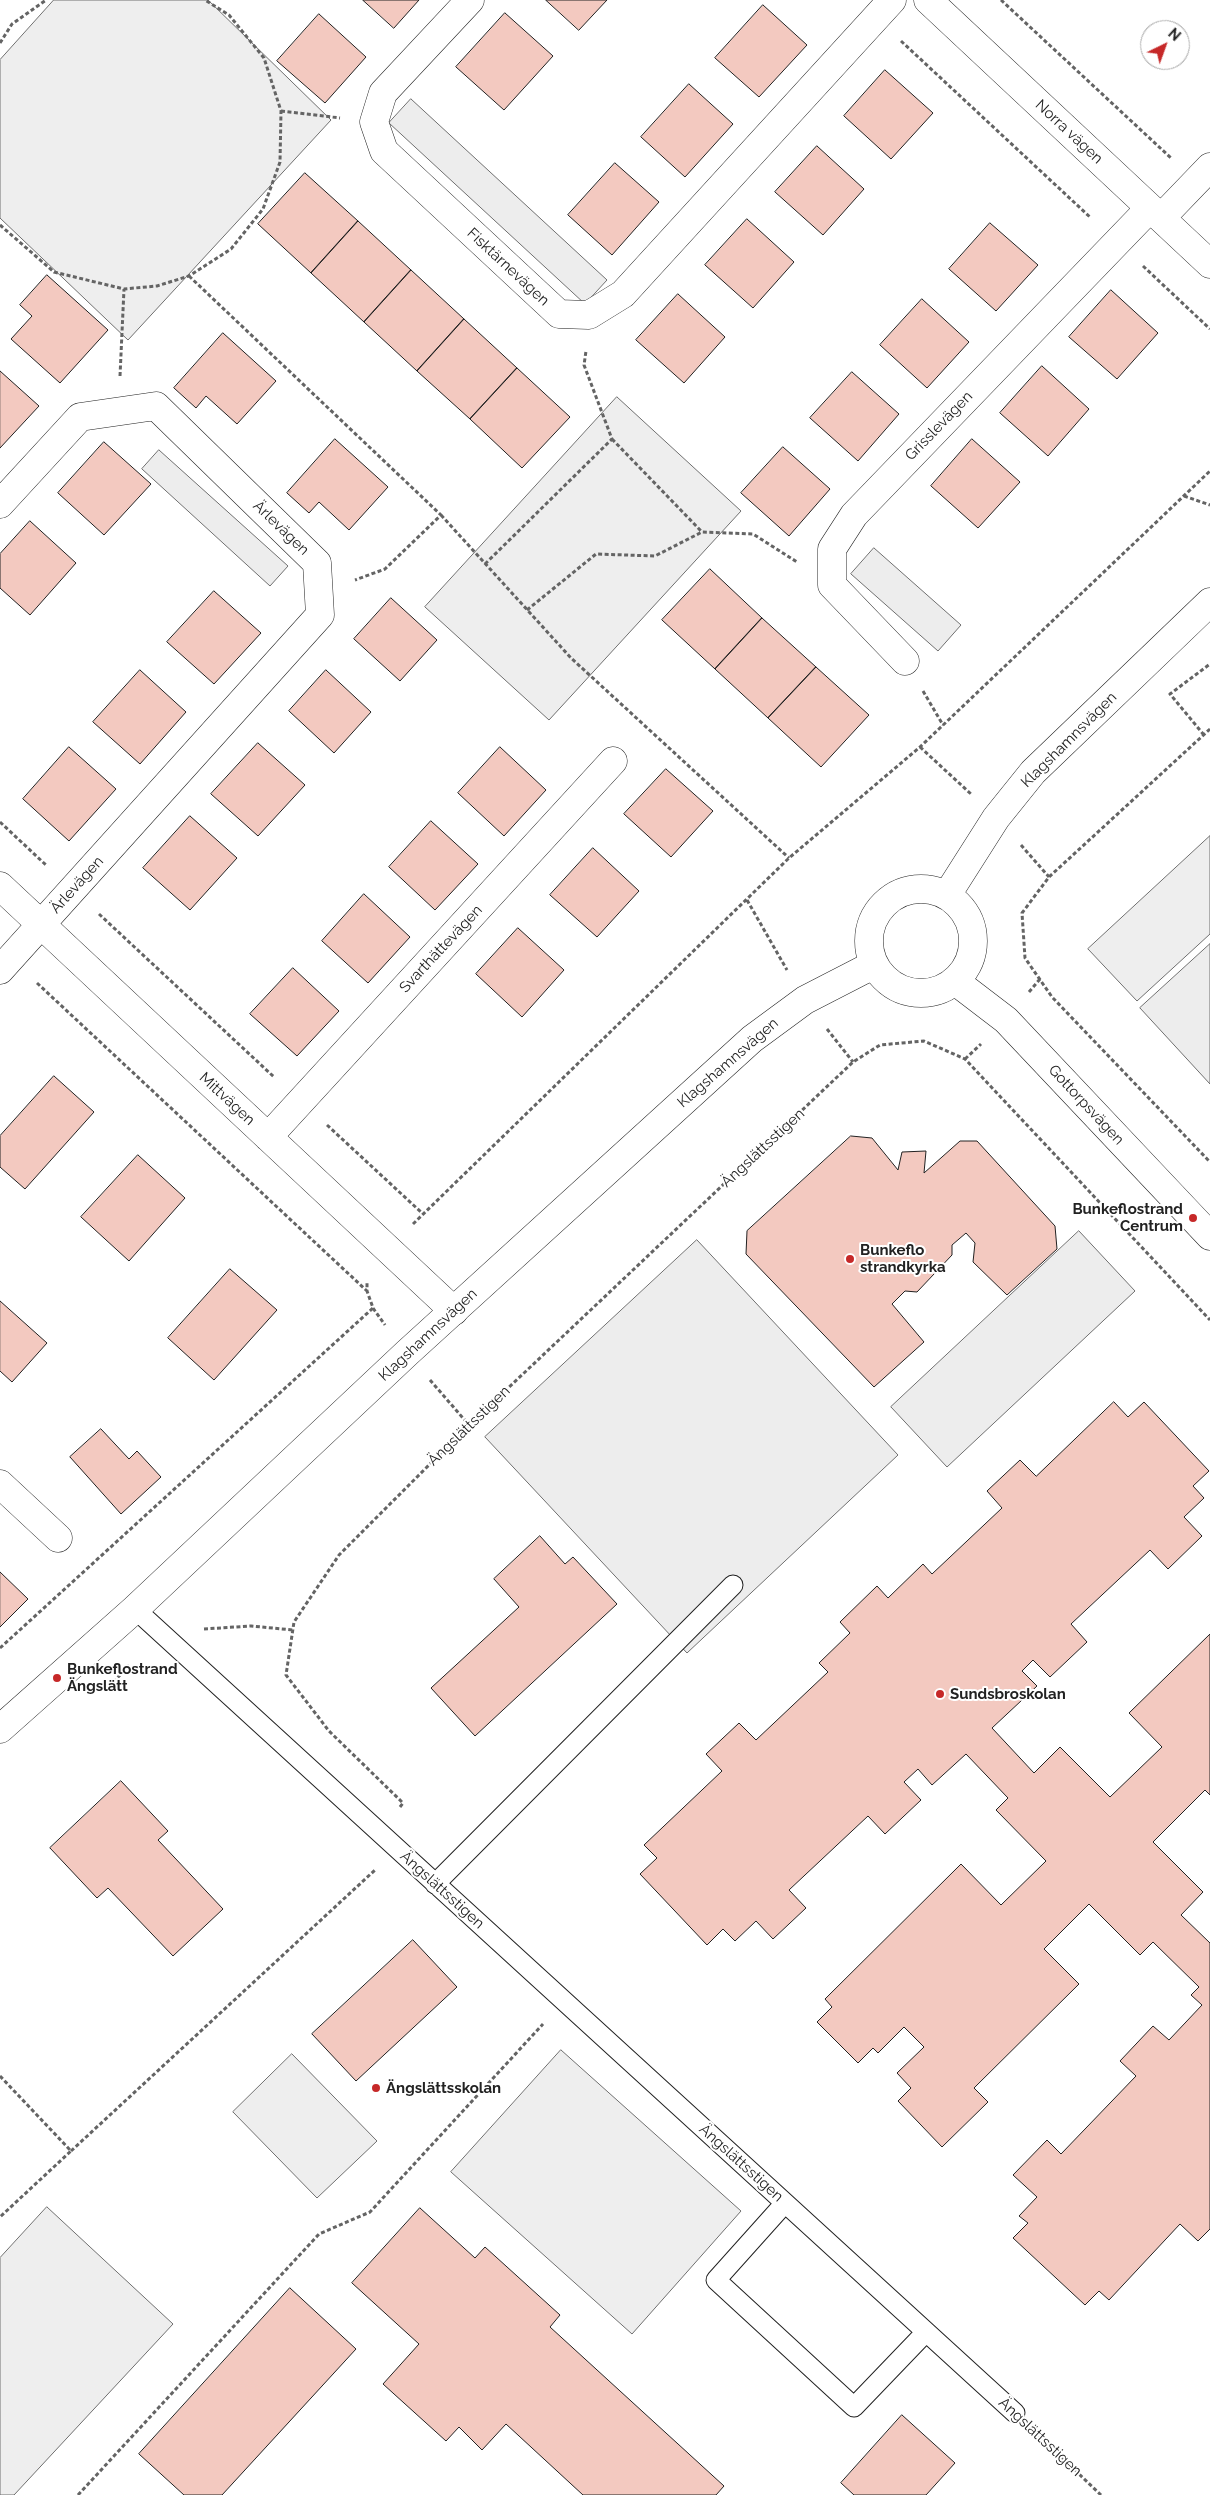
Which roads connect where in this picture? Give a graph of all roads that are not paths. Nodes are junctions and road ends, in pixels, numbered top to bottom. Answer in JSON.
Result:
{"nodes":[{"id":1,"x":470,"y":0,"type":"edge"},
{"id":2,"x":928,"y":0,"type":"edge"},
{"id":3,"x":884,"y":9,"type":"edge"},
{"id":4,"x":1203,"y":174,"type":"edge"},
{"id":5,"x":1155,"y":213,"type":"junction"},
{"id":6,"x":1210,"y":264,"type":"edge"},
{"id":7,"x":0,"y":504,"type":"edge"},
{"id":8,"x":1210,"y":602,"type":"edge"},
{"id":9,"x":905,"y":661,"type":"dead end"},
{"id":10,"x":613,"y":761,"type":"dead end"},
{"id":11,"x":0,"y":886,"type":"edge"},
{"id":12,"x":947,"y":895,"type":"junction"},
{"id":13,"x":41,"y":925,"type":"junction"},
{"id":14,"x":5,"y":964,"type":"edge"},
{"id":15,"x":873,"y":965,"type":"junction"},
{"id":16,"x":956,"y":981,"type":"junction"},
{"id":17,"x":268,"y":1136,"type":"junction"},
{"id":18,"x":1210,"y":1236,"type":"edge"},
{"id":19,"x":454,"y":1311,"type":"junction"},
{"id":20,"x":0,"y":1484,"type":"edge"},
{"id":21,"x":58,"y":1538,"type":"dead end"},
{"id":22,"x":733,"y":1585,"type":"dead end"},
{"id":23,"x":135,"y":1609,"type":"junction"},
{"id":24,"x":0,"y":1729,"type":"edge"},
{"id":25,"x":435,"y":1884,"type":"junction"},
{"id":26,"x":785,"y":2203,"type":"junction"},
{"id":27,"x":926,"y":2332,"type":"junction"},
{"id":28,"x":1015,"y":2413,"type":"road end"}],
"edges":[{"from":1,"to":3,"type":"street","name":"Fisktärnevägen"},
{"from":2,"to":5,"type":"street","name":"Norra vägen"},
{"from":4,"to":5,"type":"street","name":"Grisslevägen"},
{"from":5,"to":6,"type":"street","name":"Norra vägen"},
{"from":5,"to":9,"type":"street","name":"Grisslevägen"},
{"from":7,"to":13,"type":"street","name":"Ärlevägen"},
{"from":8,"to":12,"type":"street","name":"Klagshamnsvägen"},
{"from":10,"to":17,"type":"street","name":"Svarthättevägen"},
{"from":11,"to":13,"type":"street","name":"Mittvägen"},
{"from":12,"to":15,"type":"street"},
{"from":12,"to":16,"type":"street"},
{"from":13,"to":14,"type":"street","name":"Ärlevägen"},
{"from":13,"to":17,"type":"street","name":"Mittvägen"},
{"from":15,"to":16,"type":"street"},
{"from":15,"to":19,"type":"street","name":"Klagshamnsvägen"},
{"from":16,"to":18,"type":"street","name":"Gottorpsvägen"},
{"from":17,"to":19,"type":"street","name":"Mittvägen"},
{"from":19,"to":23,"type":"street","name":"Klagshamnsvägen"},
{"from":20,"to":21,"type":"street"},
{"from":22,"to":25,"type":"lane"},
{"from":23,"to":24,"type":"street","name":"Klagshamnsvägen"},
{"from":23,"to":25,"type":"lane","name":"Ängslättsstigen"},
{"from":25,"to":26,"type":"lane","name":"Ängslättsstigen"},
{"from":26,"to":27,"type":"lane","name":"Ängslättsstigen"},
{"from":26,"to":27,"type":"lane"},
{"from":27,"to":28,"type":"lane","name":"Ängslättsstigen"}]}
